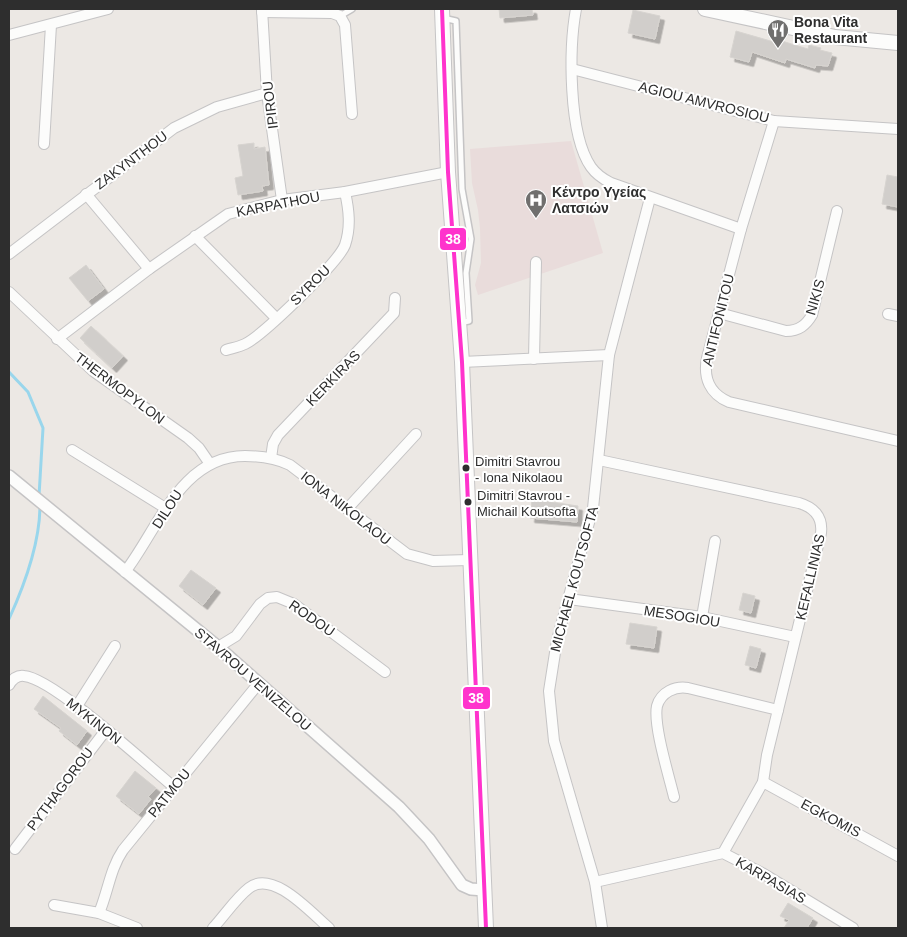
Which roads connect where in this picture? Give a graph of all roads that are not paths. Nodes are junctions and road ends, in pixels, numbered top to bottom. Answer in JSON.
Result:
{"nodes":[{"id":1,"x":108,"y":9,"type":"edge"},
{"id":2,"x":352,"y":9,"type":"edge"},
{"id":3,"x":576,"y":9,"type":"edge"},
{"id":4,"x":705,"y":9,"type":"edge"},
{"id":5,"x":262,"y":10,"type":"edge"},
{"id":6,"x":444,"y":12,"type":"edge"},
{"id":7,"x":340,"y":16,"type":"junction"},
{"id":8,"x":50,"y":25,"type":"junction"},
{"id":9,"x":9,"y":34,"type":"edge"},
{"id":10,"x":898,"y":43,"type":"edge"},
{"id":11,"x":572,"y":69,"type":"junction"},
{"id":12,"x":268,"y":93,"type":"junction"},
{"id":13,"x":352,"y":114,"type":"dead end"},
{"id":14,"x":774,"y":120,"type":"junction"},
{"id":15,"x":898,"y":129,"type":"edge"},
{"id":16,"x":44,"y":144,"type":"dead end"},
{"id":17,"x":448,"y":172,"type":"junction"},
{"id":18,"x":346,"y":192,"type":"junction"},
{"id":19,"x":86,"y":194,"type":"junction"},
{"id":20,"x":650,"y":198,"type":"junction"},
{"id":21,"x":282,"y":200,"type":"junction"},
{"id":22,"x":837,"y":211,"type":"dead end"},
{"id":23,"x":741,"y":229,"type":"junction"},
{"id":24,"x":195,"y":236,"type":"junction"},
{"id":25,"x":9,"y":254,"type":"edge"},
{"id":26,"x":536,"y":262,"type":"dead end"},
{"id":27,"x":149,"y":269,"type":"junction"},
{"id":28,"x":9,"y":292,"type":"edge"},
{"id":29,"x":395,"y":298,"type":"dead end"},
{"id":30,"x":719,"y":313,"type":"junction"},
{"id":31,"x":276,"y":318,"type":"junction"},
{"id":32,"x":459,"y":323,"type":"junction"},
{"id":33,"x":57,"y":339,"type":"junction"},
{"id":34,"x":226,"y":350,"type":"dead end"},
{"id":35,"x":609,"y":355,"type":"junction"},
{"id":36,"x":534,"y":358,"type":"junction"},
{"id":37,"x":462,"y":362,"type":"junction"},
{"id":38,"x":416,"y":434,"type":"dead end"},
{"id":39,"x":898,"y":441,"type":"edge"},
{"id":40,"x":72,"y":450,"type":"dead end"},
{"id":41,"x":222,"y":458,"type":"joint"},
{"id":42,"x":271,"y":458,"type":"junction"},
{"id":43,"x":599,"y":460,"type":"junction"},
{"id":44,"x":210,"y":464,"type":"junction"},
{"id":45,"x":9,"y":476,"type":"edge"},
{"id":46,"x":167,"y":509,"type":"junction"},
{"id":47,"x":347,"y":509,"type":"junction"},
{"id":48,"x":715,"y":542,"type":"dead end"},
{"id":49,"x":469,"y":560,"type":"junction"},
{"id":50,"x":125,"y":572,"type":"junction"},
{"id":51,"x":569,"y":599,"type":"junction"},
{"id":52,"x":702,"y":617,"type":"junction"},
{"id":53,"x":795,"y":637,"type":"junction"},
{"id":54,"x":115,"y":646,"type":"dead end"},
{"id":55,"x":218,"y":647,"type":"junction"},
{"id":56,"x":385,"y":672,"type":"dead end"},
{"id":57,"x":259,"y":683,"type":"junction"},
{"id":58,"x":9,"y":686,"type":"edge"},
{"id":59,"x":77,"y":706,"type":"junction"},
{"id":60,"x":778,"y":710,"type":"junction"},
{"id":61,"x":106,"y":730,"type":"junction"},
{"id":62,"x":762,"y":782,"type":"junction"},
{"id":63,"x":174,"y":787,"type":"junction"},
{"id":64,"x":674,"y":797,"type":"dead end"},
{"id":65,"x":15,"y":849,"type":"dead end"},
{"id":66,"x":723,"y":853,"type":"junction"},
{"id":67,"x":898,"y":856,"type":"edge"},
{"id":68,"x":595,"y":882,"type":"junction"},
{"id":69,"x":484,"y":890,"type":"junction"},
{"id":70,"x":54,"y":905,"type":"dead end"},
{"id":71,"x":99,"y":913,"type":"junction"},
{"id":72,"x":836,"y":924,"type":"edge"},
{"id":73,"x":136,"y":928,"type":"edge"},
{"id":74,"x":213,"y":928,"type":"edge"},
{"id":75,"x":329,"y":928,"type":"edge"},
{"id":76,"x":486,"y":928,"type":"edge"},
{"id":77,"x":602,"y":928,"type":"edge"},
{"id":78,"x":853,"y":928,"type":"edge"}],
"edges":[{"from":1,"to":8,"type":"street"},
{"from":2,"to":7,"type":"lane"},
{"from":3,"to":11,"type":"street"},
{"from":4,"to":10,"type":"main road"},
{"from":5,"to":7,"type":"street"},
{"from":5,"to":12,"type":"street","name":"IPIROU"},
{"from":6,"to":17,"type":"main road"},
{"from":6,"to":32,"type":"lane"},
{"from":7,"to":13,"type":"street"},
{"from":8,"to":9,"type":"street"},
{"from":8,"to":16,"type":"street"},
{"from":11,"to":14,"type":"street","name":"AGIOU AMVROSIOU"},
{"from":11,"to":20,"type":"street"},
{"from":12,"to":19,"type":"street","name":"ZAKYNTHOU"},
{"from":12,"to":21,"type":"street","name":"IPIROU"},
{"from":14,"to":15,"type":"street","name":"AGIOU AMVROSIOU"},
{"from":14,"to":23,"type":"street","name":"ANTIFONITOU"},
{"from":17,"to":18,"type":"street","name":"KARPATHOU"},
{"from":17,"to":32,"type":"main road"},
{"from":18,"to":21,"type":"street","name":"KARPATHOU"},
{"from":18,"to":31,"type":"street","name":"SYROU"},
{"from":19,"to":25,"type":"street","name":"ZAKYNTHOU"},
{"from":19,"to":27,"type":"street"},
{"from":20,"to":23,"type":"street"},
{"from":20,"to":35,"type":"street","name":"MICHAEL KOUTSOFTA"},
{"from":21,"to":24,"type":"street","name":"KARPATHOU"},
{"from":22,"to":30,"type":"street","name":"NIKIS"},
{"from":23,"to":30,"type":"street","name":"ANTIFONITOU"},
{"from":24,"to":27,"type":"street","name":"KARPATHOU"},
{"from":24,"to":31,"type":"street"},
{"from":26,"to":36,"type":"street"},
{"from":27,"to":33,"type":"street","name":"KARPATHOU"},
{"from":28,"to":33,"type":"street","name":"THERMOPYLON"},
{"from":29,"to":42,"type":"street","name":"KERKIRAS"},
{"from":30,"to":39,"type":"street","name":"ANTIFONITOU"},
{"from":31,"to":34,"type":"street","name":"SYROU"},
{"from":32,"to":37,"type":"main road"},
{"from":33,"to":44,"type":"street","name":"THERMOPYLON"},
{"from":35,"to":36,"type":"street"},
{"from":35,"to":43,"type":"street","name":"MICHAEL KOUTSOFTA"},
{"from":36,"to":37,"type":"street"},
{"from":37,"to":49,"type":"main road"},
{"from":38,"to":47,"type":"street"},
{"from":40,"to":46,"type":"street"},
{"from":41,"to":42,"type":"street","name":"IONA NIKOLAOU"},
{"from":41,"to":44,"type":"street","name":"DILOU"},
{"from":42,"to":47,"type":"street","name":"IONA NIKOLAOU"},
{"from":43,"to":51,"type":"street","name":"MICHAEL KOUTSOFTA"},
{"from":43,"to":53,"type":"street","name":"KEFALLINIAS"},
{"from":44,"to":46,"type":"street","name":"DILOU"},
{"from":45,"to":50,"type":"street","name":"STAVROU VENIZELOU"},
{"from":46,"to":50,"type":"street","name":"DILOU"},
{"from":47,"to":49,"type":"street","name":"IONA NIKOLAOU"},
{"from":48,"to":52,"type":"street"},
{"from":49,"to":69,"type":"main road"},
{"from":50,"to":55,"type":"street","name":"STAVROU VENIZELOU"},
{"from":51,"to":52,"type":"street","name":"MESOGIOU"},
{"from":51,"to":68,"type":"street","name":"MICHAEL KOUTSOFTA"},
{"from":52,"to":53,"type":"street","name":"MESOGIOU"},
{"from":53,"to":60,"type":"street","name":"KEFALLINIAS"},
{"from":54,"to":59,"type":"street"},
{"from":55,"to":56,"type":"street","name":"RODOU"},
{"from":55,"to":57,"type":"street","name":"STAVROU VENIZELOU"},
{"from":57,"to":63,"type":"street","name":"PATMOU"},
{"from":57,"to":69,"type":"street","name":"STAVROU VENIZELOU"},
{"from":58,"to":59,"type":"street","name":"MYKINON"},
{"from":59,"to":61,"type":"street","name":"MYKINON"},
{"from":60,"to":62,"type":"street","name":"KEFALLINIAS"},
{"from":60,"to":64,"type":"street"},
{"from":61,"to":63,"type":"street","name":"MYKINON"},
{"from":61,"to":65,"type":"street","name":"PYTHAGOROU"},
{"from":62,"to":66,"type":"street","name":"KEFALLINIAS"},
{"from":62,"to":67,"type":"street","name":"EGKOMIS"},
{"from":63,"to":71,"type":"street","name":"PATMOU"},
{"from":66,"to":68,"type":"street","name":"KARPASIAS"},
{"from":66,"to":72,"type":"street","name":"KARPASIAS"},
{"from":68,"to":77,"type":"street","name":"MICHAEL KOUTSOFTA"},
{"from":69,"to":76,"type":"main road"},
{"from":70,"to":71,"type":"street"},
{"from":71,"to":73,"type":"street"},
{"from":72,"to":78,"type":"street","name":"KARPASIAS"},
{"from":74,"to":75,"type":"street"}]}
